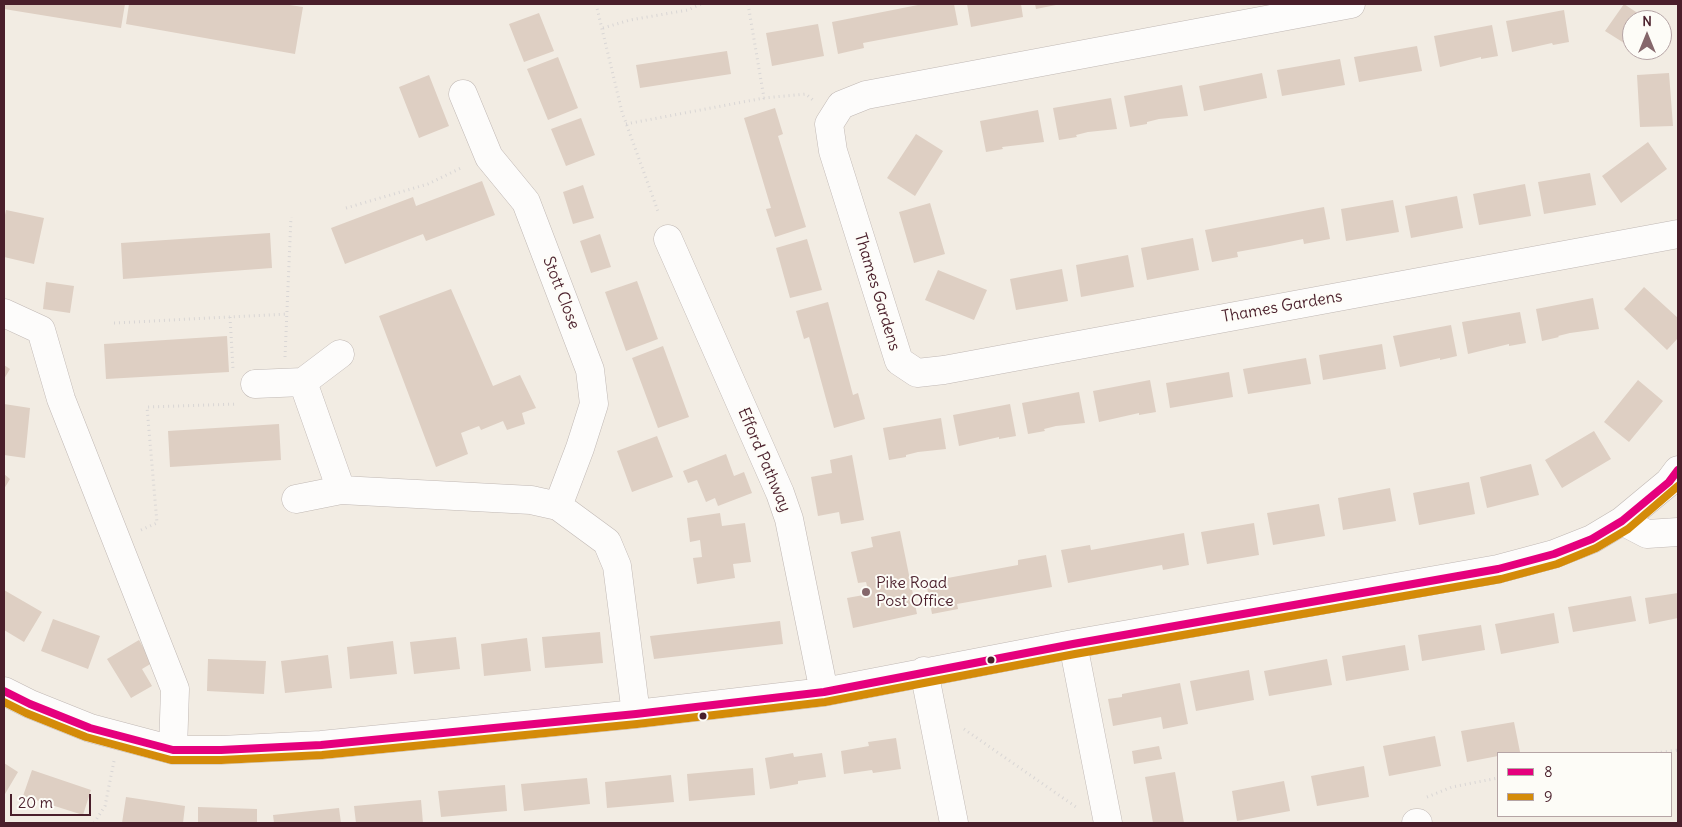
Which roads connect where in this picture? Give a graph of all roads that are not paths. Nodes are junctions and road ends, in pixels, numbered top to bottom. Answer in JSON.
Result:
{"nodes":[{"id":1,"x":1351,"y":4,"type":"edge"},
{"id":2,"x":463,"y":94,"type":"dead end"},
{"id":3,"x":1678,"y":234,"type":"edge"},
{"id":4,"x":668,"y":239,"type":"road end"},
{"id":5,"x":4,"y":313,"type":"edge"},
{"id":6,"x":340,"y":354,"type":"dead end"},
{"id":7,"x":294,"y":382,"type":"junction"},
{"id":8,"x":241,"y":385,"type":"road end"},
{"id":9,"x":1678,"y":470,"type":"edge"},
{"id":10,"x":341,"y":490,"type":"junction"},
{"id":11,"x":296,"y":499,"type":"dead end"},
{"id":12,"x":558,"y":506,"type":"junction"},
{"id":13,"x":1622,"y":521,"type":"junction"},
{"id":14,"x":1678,"y":532,"type":"edge"},
{"id":15,"x":1073,"y":644,"type":"junction"},
{"id":16,"x":924,"y":671,"type":"junction"},
{"id":17,"x":4,"y":691,"type":"edge"},
{"id":18,"x":824,"y":692,"type":"junction"},
{"id":19,"x":636,"y":714,"type":"junction"},
{"id":20,"x":173,"y":750,"type":"junction"},
{"id":21,"x":1096,"y":818,"type":"edge"},
{"id":22,"x":954,"y":823,"type":"edge"}],
"edges":[{"from":1,"to":3,"type":"street","name":"Thames Gardens"},
{"from":2,"to":12,"type":"street","name":"Stott Close"},
{"from":4,"to":18,"type":"street","name":"Efford Pathway"},
{"from":5,"to":20,"type":"street"},
{"from":6,"to":7,"type":"street"},
{"from":7,"to":8,"type":"street"},
{"from":7,"to":10,"type":"street"},
{"from":9,"to":13,"type":"street"},
{"from":10,"to":11,"type":"street"},
{"from":10,"to":12,"type":"street"},
{"from":12,"to":19,"type":"street"},
{"from":13,"to":14,"type":"street"},
{"from":13,"to":15,"type":"street"},
{"from":15,"to":16,"type":"street"},
{"from":15,"to":21,"type":"street"},
{"from":16,"to":18,"type":"street"},
{"from":16,"to":22,"type":"street"},
{"from":17,"to":20,"type":"street"},
{"from":18,"to":19,"type":"street"},
{"from":19,"to":20,"type":"street"}]}
